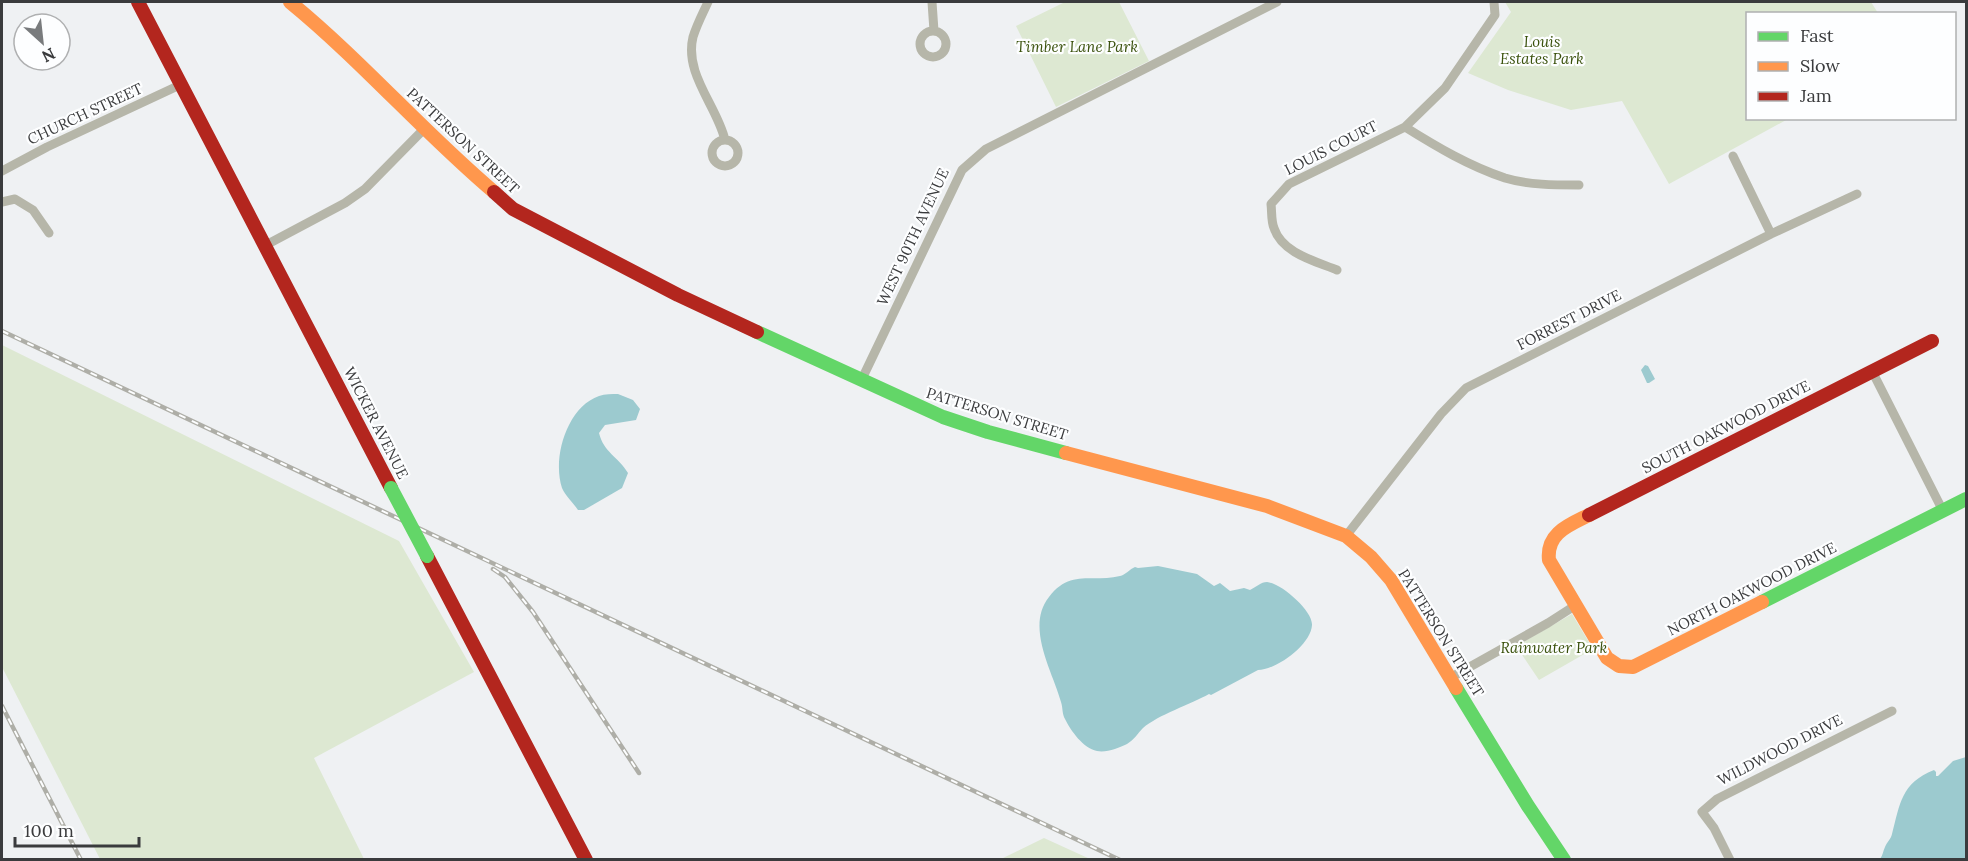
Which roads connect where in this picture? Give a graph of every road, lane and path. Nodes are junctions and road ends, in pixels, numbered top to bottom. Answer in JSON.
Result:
{"nodes":[{"id":1,"x":138,"y":2,"type":"edge"},
{"id":2,"x":290,"y":2,"type":"edge"},
{"id":3,"x":708,"y":2,"type":"edge"},
{"id":4,"x":932,"y":2,"type":"edge"},
{"id":5,"x":1277,"y":2,"type":"edge"},
{"id":6,"x":1494,"y":2,"type":"edge"},
{"id":7,"x":1257,"y":6,"type":"edge"},
{"id":8,"x":934,"y":32,"type":"dead end"},
{"id":9,"x":182,"y":84,"type":"junction"},
{"id":10,"x":1405,"y":127,"type":"junction"},
{"id":11,"x":424,"y":129,"type":"junction"},
{"id":12,"x":725,"y":140,"type":"dead end"},
{"id":13,"x":1733,"y":156,"type":"dead end"},
{"id":14,"x":2,"y":171,"type":"edge"},
{"id":15,"x":1579,"y":185,"type":"dead end"},
{"id":16,"x":1857,"y":194,"type":"dead end"},
{"id":17,"x":2,"y":202,"type":"edge"},
{"id":18,"x":49,"y":233,"type":"dead end"},
{"id":19,"x":1771,"y":234,"type":"junction"},
{"id":20,"x":266,"y":245,"type":"junction"},
{"id":21,"x":1337,"y":270,"type":"dead end"},
{"id":22,"x":1932,"y":341,"type":"dead end"},
{"id":23,"x":1872,"y":371,"type":"junction"},
{"id":24,"x":861,"y":381,"type":"junction"},
{"id":25,"x":1966,"y":499,"type":"edge"},
{"id":26,"x":1943,"y":511,"type":"junction"},
{"id":27,"x":1347,"y":536,"type":"junction"},
{"id":28,"x":1548,"y":554,"type":"joint"},
{"id":29,"x":1576,"y":605,"type":"junction"},
{"id":30,"x":1450,"y":678,"type":"junction"},
{"id":31,"x":1892,"y":711,"type":"dead end"},
{"id":32,"x":586,"y":860,"type":"edge"},
{"id":33,"x":1564,"y":860,"type":"edge"},
{"id":34,"x":1730,"y":860,"type":"edge"}],
"edges":[{"from":1,"to":9,"type":"main road","name":"WICKER AVENUE"},
{"from":2,"to":11,"type":"main road","name":"PATTERSON STREET"},
{"from":3,"to":12,"type":"street"},
{"from":4,"to":8,"type":"street"},
{"from":5,"to":7,"type":"street","name":"WEST 90TH AVENUE"},
{"from":6,"to":10,"type":"street"},
{"from":7,"to":24,"type":"street","name":"WEST 90TH AVENUE"},
{"from":9,"to":14,"type":"street","name":"CHURCH STREET"},
{"from":9,"to":20,"type":"main road","name":"WICKER AVENUE"},
{"from":10,"to":15,"type":"street"},
{"from":10,"to":21,"type":"street","name":"LOUIS COURT"},
{"from":11,"to":20,"type":"street"},
{"from":11,"to":24,"type":"main road","name":"PATTERSON STREET"},
{"from":13,"to":19,"type":"street"},
{"from":16,"to":19,"type":"street","name":"FORREST DRIVE"},
{"from":17,"to":18,"type":"street"},
{"from":19,"to":27,"type":"street","name":"FORREST DRIVE"},
{"from":20,"to":32,"type":"main road","name":"WICKER AVENUE","bridge":true},
{"from":22,"to":23,"type":"main road","name":"SOUTH OAKWOOD DRIVE"},
{"from":23,"to":26,"type":"street"},
{"from":23,"to":28,"type":"main road","name":"SOUTH OAKWOOD DRIVE"},
{"from":24,"to":27,"type":"main road","name":"PATTERSON STREET"},
{"from":25,"to":26,"type":"main road","name":"NORTH OAKWOOD DRIVE"},
{"from":26,"to":29,"type":"main road","name":"NORTH OAKWOOD DRIVE"},
{"from":27,"to":30,"type":"main road","name":"PATTERSON STREET"},
{"from":28,"to":29,"type":"main road","name":"NORTH OAKWOOD DRIVE"},
{"from":29,"to":30,"type":"street"},
{"from":30,"to":33,"type":"main road","name":"PATTERSON STREET"},
{"from":31,"to":34,"type":"street","name":"WILDWOOD DRIVE"}]}
